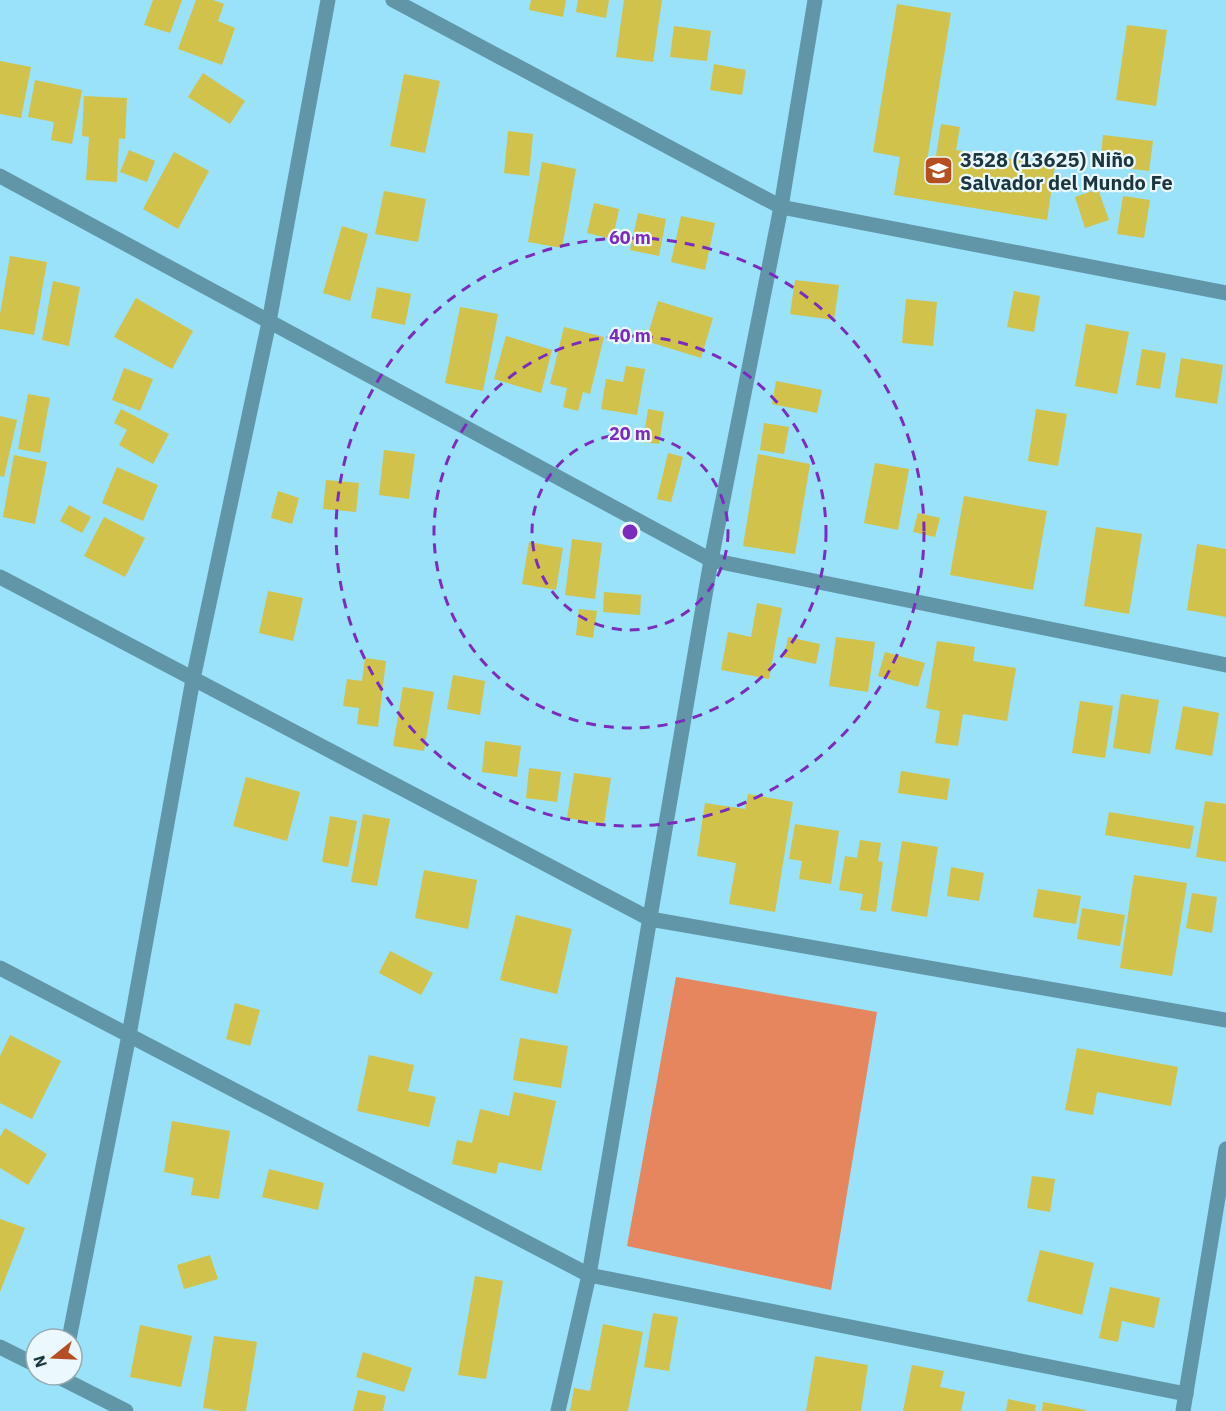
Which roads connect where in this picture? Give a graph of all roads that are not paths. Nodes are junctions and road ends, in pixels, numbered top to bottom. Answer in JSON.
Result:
{"nodes":[{"id":1,"x":328,"y":0,"type":"edge"},
{"id":2,"x":393,"y":0,"type":"edge"},
{"id":3,"x":815,"y":0,"type":"edge"},
{"id":4,"x":0,"y":176,"type":"edge"},
{"id":5,"x":781,"y":207,"type":"junction"},
{"id":6,"x":1226,"y":293,"type":"edge"},
{"id":7,"x":269,"y":321,"type":"junction"},
{"id":8,"x":711,"y":560,"type":"junction"},
{"id":9,"x":0,"y":577,"type":"edge"},
{"id":10,"x":1226,"y":664,"type":"edge"},
{"id":11,"x":193,"y":679,"type":"junction"},
{"id":12,"x":650,"y":919,"type":"junction"},
{"id":13,"x":0,"y":968,"type":"edge"},
{"id":14,"x":1226,"y":1020,"type":"edge"},
{"id":15,"x":129,"y":1035,"type":"junction"},
{"id":16,"x":1226,"y":1149,"type":"edge"},
{"id":17,"x":589,"y":1275,"type":"junction"},
{"id":18,"x":71,"y":1327,"type":"edge"},
{"id":19,"x":0,"y":1347,"type":"edge"},
{"id":20,"x":24,"y":1359,"type":"edge"},
{"id":21,"x":81,"y":1387,"type":"edge"},
{"id":22,"x":1186,"y":1394,"type":"junction"},
{"id":23,"x":126,"y":1411,"type":"edge"},
{"id":24,"x":558,"y":1411,"type":"edge"},
{"id":25,"x":1183,"y":1411,"type":"edge"}],
"edges":[{"from":1,"to":7,"type":"street"},
{"from":2,"to":5,"type":"street"},
{"from":3,"to":5,"type":"street"},
{"from":4,"to":7,"type":"street"},
{"from":5,"to":6,"type":"street"},
{"from":5,"to":8,"type":"street"},
{"from":7,"to":8,"type":"street"},
{"from":7,"to":11,"type":"street"},
{"from":8,"to":10,"type":"street"},
{"from":8,"to":12,"type":"street"},
{"from":9,"to":11,"type":"street"},
{"from":11,"to":12,"type":"street"},
{"from":11,"to":15,"type":"street"},
{"from":12,"to":14,"type":"street"},
{"from":12,"to":17,"type":"street"},
{"from":13,"to":15,"type":"street"},
{"from":15,"to":17,"type":"street"},
{"from":15,"to":18,"type":"street"},
{"from":16,"to":22,"type":"street"},
{"from":17,"to":22,"type":"street"},
{"from":17,"to":24,"type":"street"},
{"from":19,"to":20,"type":"street"},
{"from":21,"to":23,"type":"street"},
{"from":22,"to":25,"type":"street"}]}
